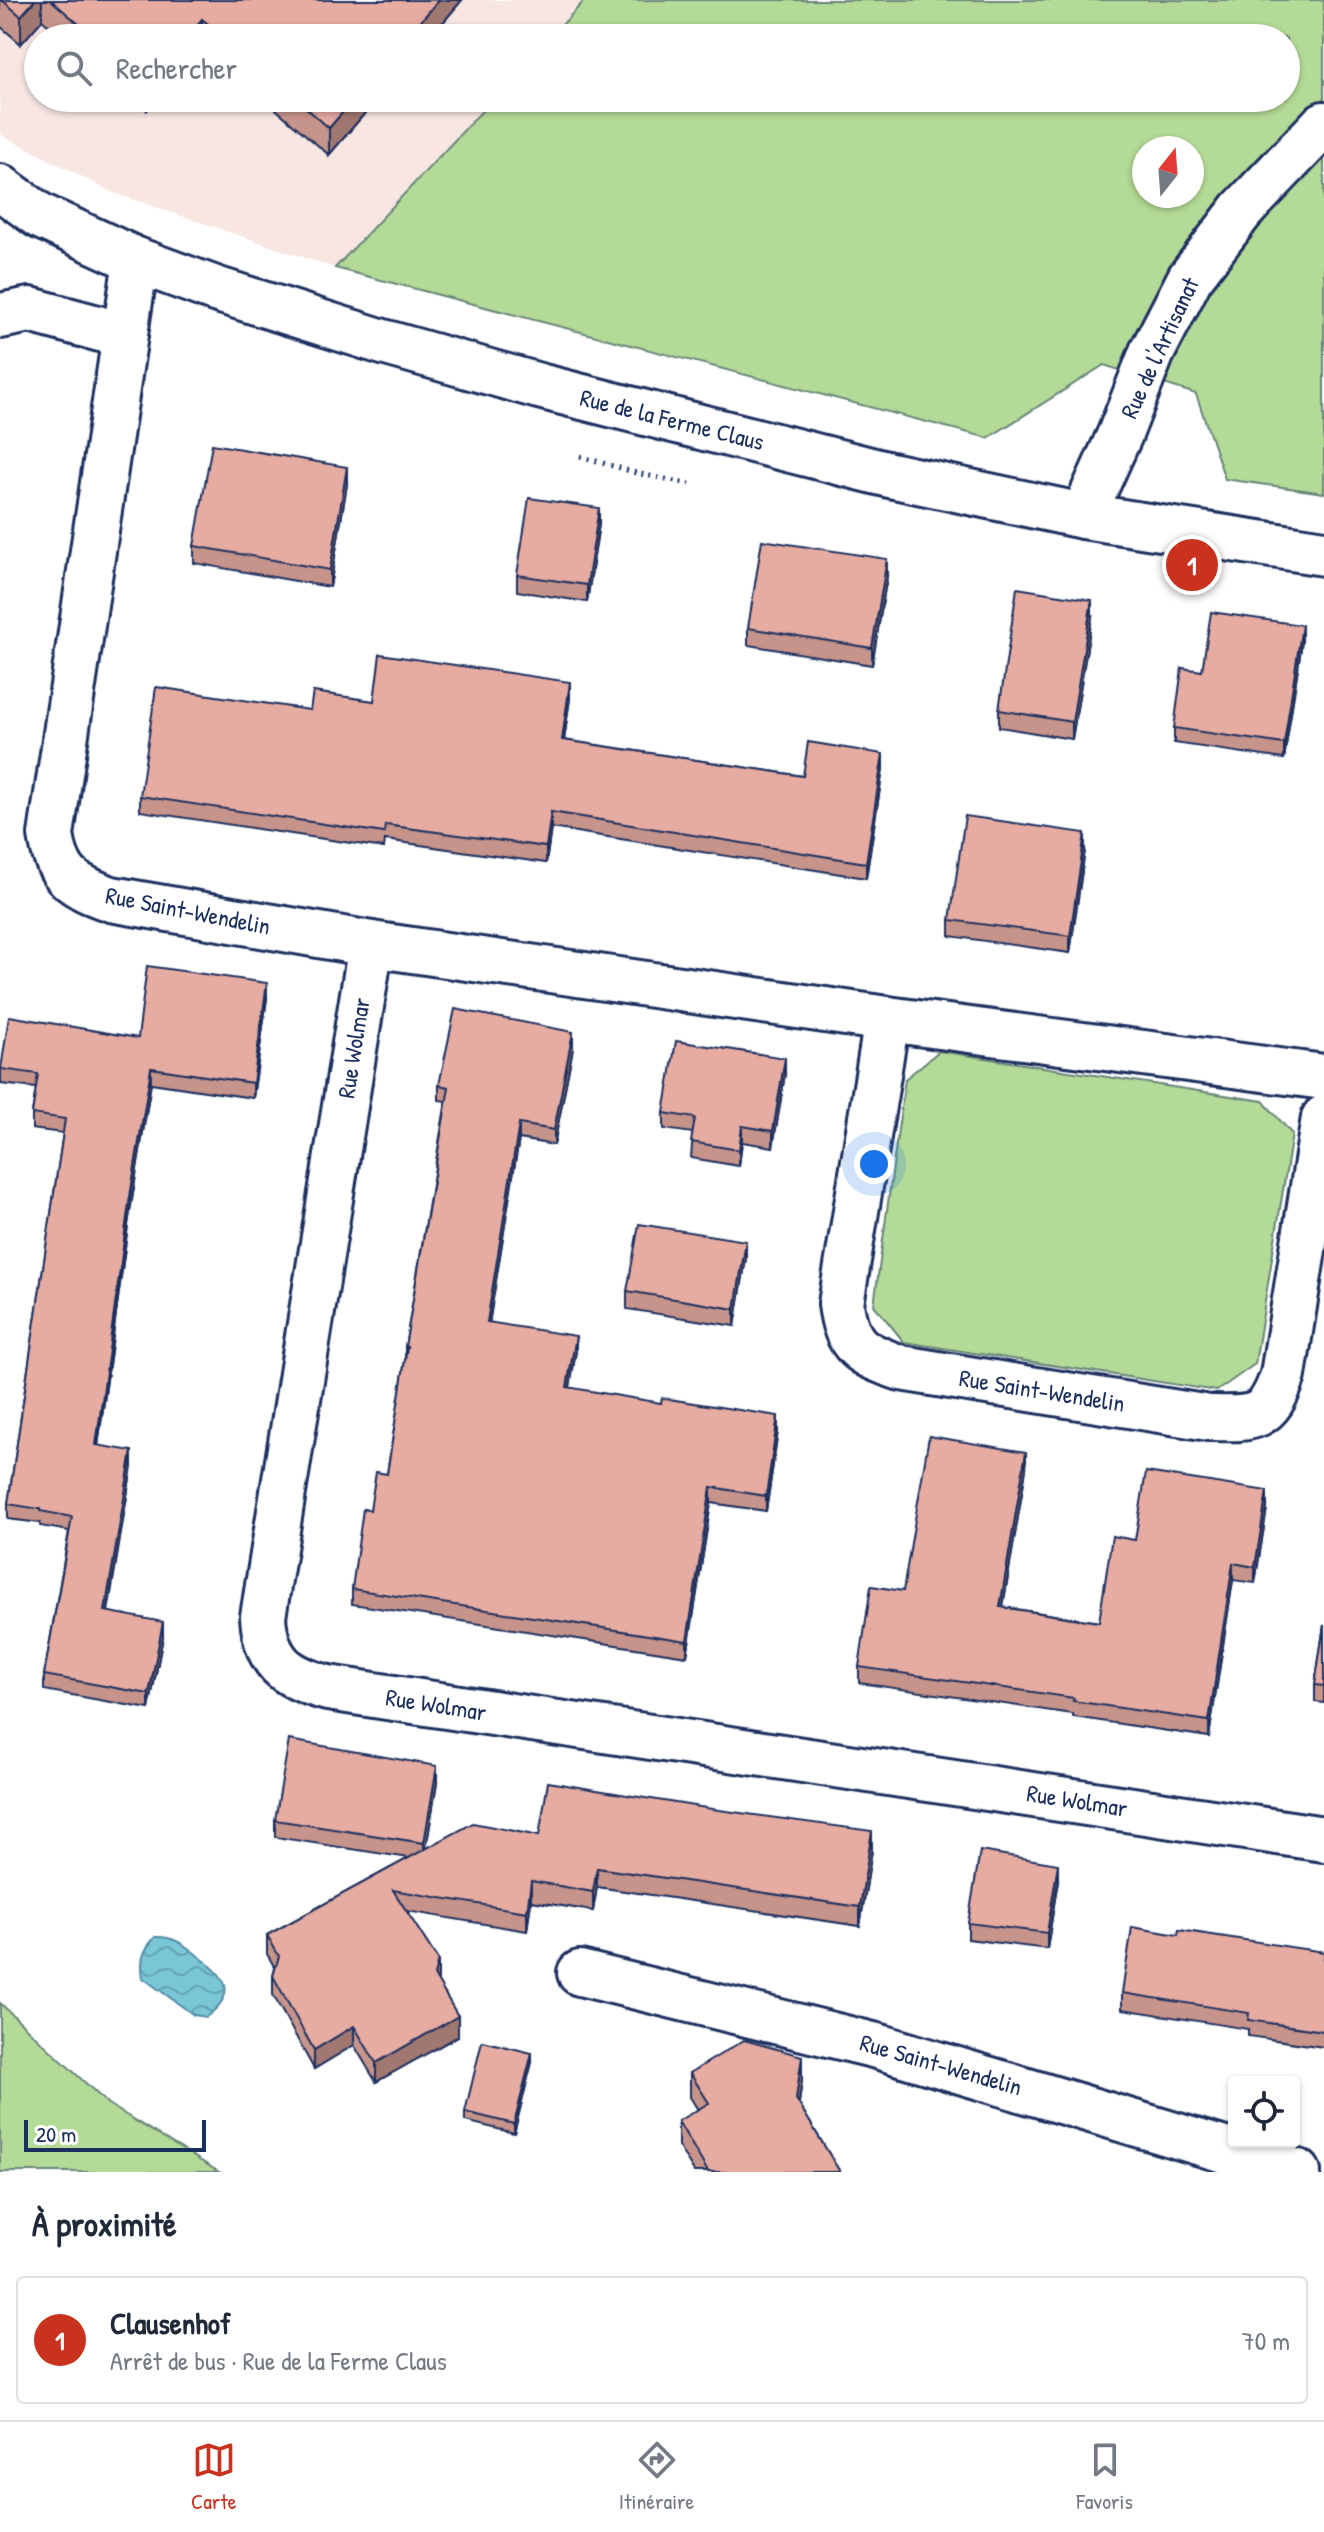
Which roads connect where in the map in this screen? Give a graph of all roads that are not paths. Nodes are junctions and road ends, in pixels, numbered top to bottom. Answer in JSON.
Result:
{"nodes":[{"id":1,"x":1324,"y":124,"type":"edge"},
{"id":2,"x":0,"y":187,"type":"edge"},
{"id":3,"x":20,"y":213,"type":"edge"},
{"id":4,"x":136,"y":260,"type":"junction"},
{"id":5,"x":0,"y":316,"type":"edge"},
{"id":6,"x":123,"y":335,"type":"junction"},
{"id":7,"x":1083,"y":516,"type":"junction"},
{"id":8,"x":1324,"y":553,"type":"edge"},
{"id":9,"x":371,"y":944,"type":"junction"},
{"id":10,"x":887,"y":1019,"type":"junction"},
{"id":11,"x":1324,"y":1077,"type":"edge"},
{"id":12,"x":1324,"y":1118,"type":"edge"},
{"id":13,"x":1324,"y":1839,"type":"edge"},
{"id":14,"x":580,"y":1973,"type":"dead end"},
{"id":15,"x":1298,"y":2172,"type":"edge"}],
"edges":[{"from":1,"to":7,"type":"street","name":"Rue de l'Artisanat"},
{"from":2,"to":3,"type":"street","name":"Rue de la Ferme Claus"},
{"from":3,"to":4,"type":"street","name":"Rue de la Ferme Claus"},
{"from":4,"to":6,"type":"street","name":"Rue Saint-Wendelin"},
{"from":4,"to":7,"type":"street","name":"Rue de la Ferme Claus"},
{"from":5,"to":6,"type":"street"},
{"from":6,"to":9,"type":"street","name":"Rue Saint-Wendelin"},
{"from":7,"to":8,"type":"street","name":"Rue de la Ferme Claus"},
{"from":9,"to":10,"type":"street","name":"Rue Saint-Wendelin"},
{"from":9,"to":13,"type":"street","name":"Rue Wolmar"},
{"from":10,"to":11,"type":"street","name":"Rue Saint-Wendelin"},
{"from":10,"to":12,"type":"street","name":"Rue Saint-Wendelin"},
{"from":14,"to":15,"type":"street","name":"Rue Saint-Wendelin"}]}
